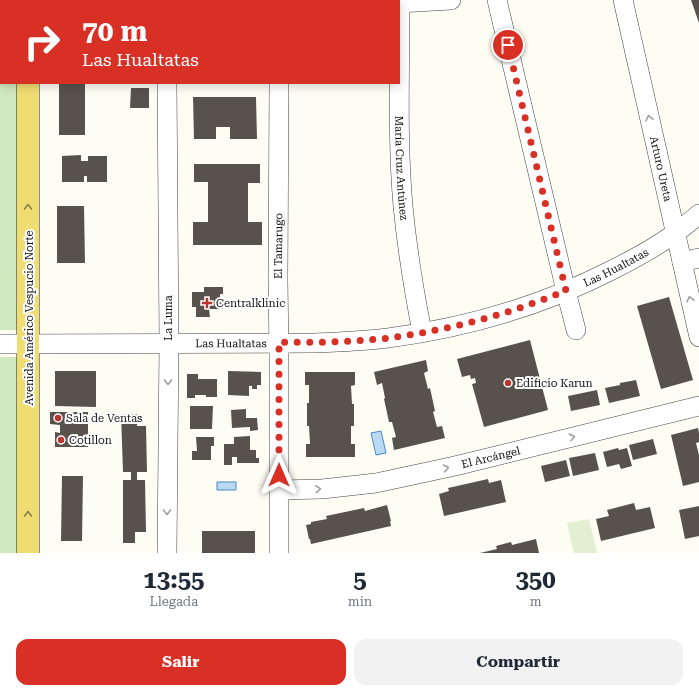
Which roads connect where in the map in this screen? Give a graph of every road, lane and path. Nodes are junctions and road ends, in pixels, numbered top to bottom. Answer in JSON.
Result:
{"nodes":[{"id":1,"x":451,"y":0,"type":"edge"},
{"id":2,"x":497,"y":0,"type":"edge"},
{"id":3,"x":623,"y":0,"type":"edge"},
{"id":4,"x":400,"y":3,"type":"edge"},
{"id":5,"x":28,"y":84,"type":"edge"},
{"id":6,"x":167,"y":84,"type":"edge"},
{"id":7,"x":279,"y":84,"type":"edge"},
{"id":8,"x":699,"y":214,"type":"edge"},
{"id":9,"x":676,"y":233,"type":"junction"},
{"id":10,"x":690,"y":260,"type":"edge"},
{"id":11,"x":566,"y":291,"type":"junction"},
{"id":12,"x":576,"y":330,"type":"dead end"},
{"id":13,"x":422,"y":332,"type":"junction"},
{"id":14,"x":699,"y":337,"type":"edge"},
{"id":15,"x":279,"y":342,"type":"junction"},
{"id":16,"x":168,"y":343,"type":"junction"},
{"id":17,"x":0,"y":344,"type":"edge"},
{"id":18,"x":29,"y":344,"type":"junction"},
{"id":19,"x":699,"y":406,"type":"edge"},
{"id":20,"x":279,"y":490,"type":"junction"},
{"id":21,"x":28,"y":553,"type":"edge"},
{"id":22,"x":167,"y":553,"type":"edge"},
{"id":23,"x":278,"y":553,"type":"edge"}],
"edges":[{"from":1,"to":4,"type":"street"},
{"from":2,"to":11,"type":"street"},
{"from":9,"to":3,"type":"street","name":"Arturo Ureta","one_way":true},
{"from":4,"to":13,"type":"street","name":"María Cruz Antúnez"},
{"from":18,"to":5,"type":"main road","name":"Avenida Américo Vespucio Norte","one_way":true},
{"from":6,"to":16,"type":"street","name":"La Luma"},
{"from":7,"to":15,"type":"street","name":"El Tamarugo"},
{"from":8,"to":9,"type":"street","name":"Las Hualtatas"},
{"from":9,"to":10,"type":"street","name":"Arturo Ureta"},
{"from":9,"to":11,"type":"street","name":"Las Hualtatas"},
{"from":14,"to":10,"type":"street","name":"Arturo Ureta","one_way":true},
{"from":11,"to":12,"type":"street"},
{"from":11,"to":13,"type":"street","name":"Las Hualtatas"},
{"from":13,"to":15,"type":"street","name":"Las Hualtatas"},
{"from":15,"to":16,"type":"street","name":"Las Hualtatas"},
{"from":15,"to":20,"type":"street","name":"El Tamarugo"},
{"from":16,"to":18,"type":"street","name":"Las Hualtatas"},
{"from":16,"to":22,"type":"street","name":"La Luma","one_way":true},
{"from":17,"to":18,"type":"street","name":"Las Hualtatas"},
{"from":21,"to":18,"type":"main road","name":"Avenida Américo Vespucio Norte","one_way":true},
{"from":20,"to":19,"type":"street","name":"El Arcángel","one_way":true},
{"from":20,"to":23,"type":"street","name":"El Tamarugo"}]}
